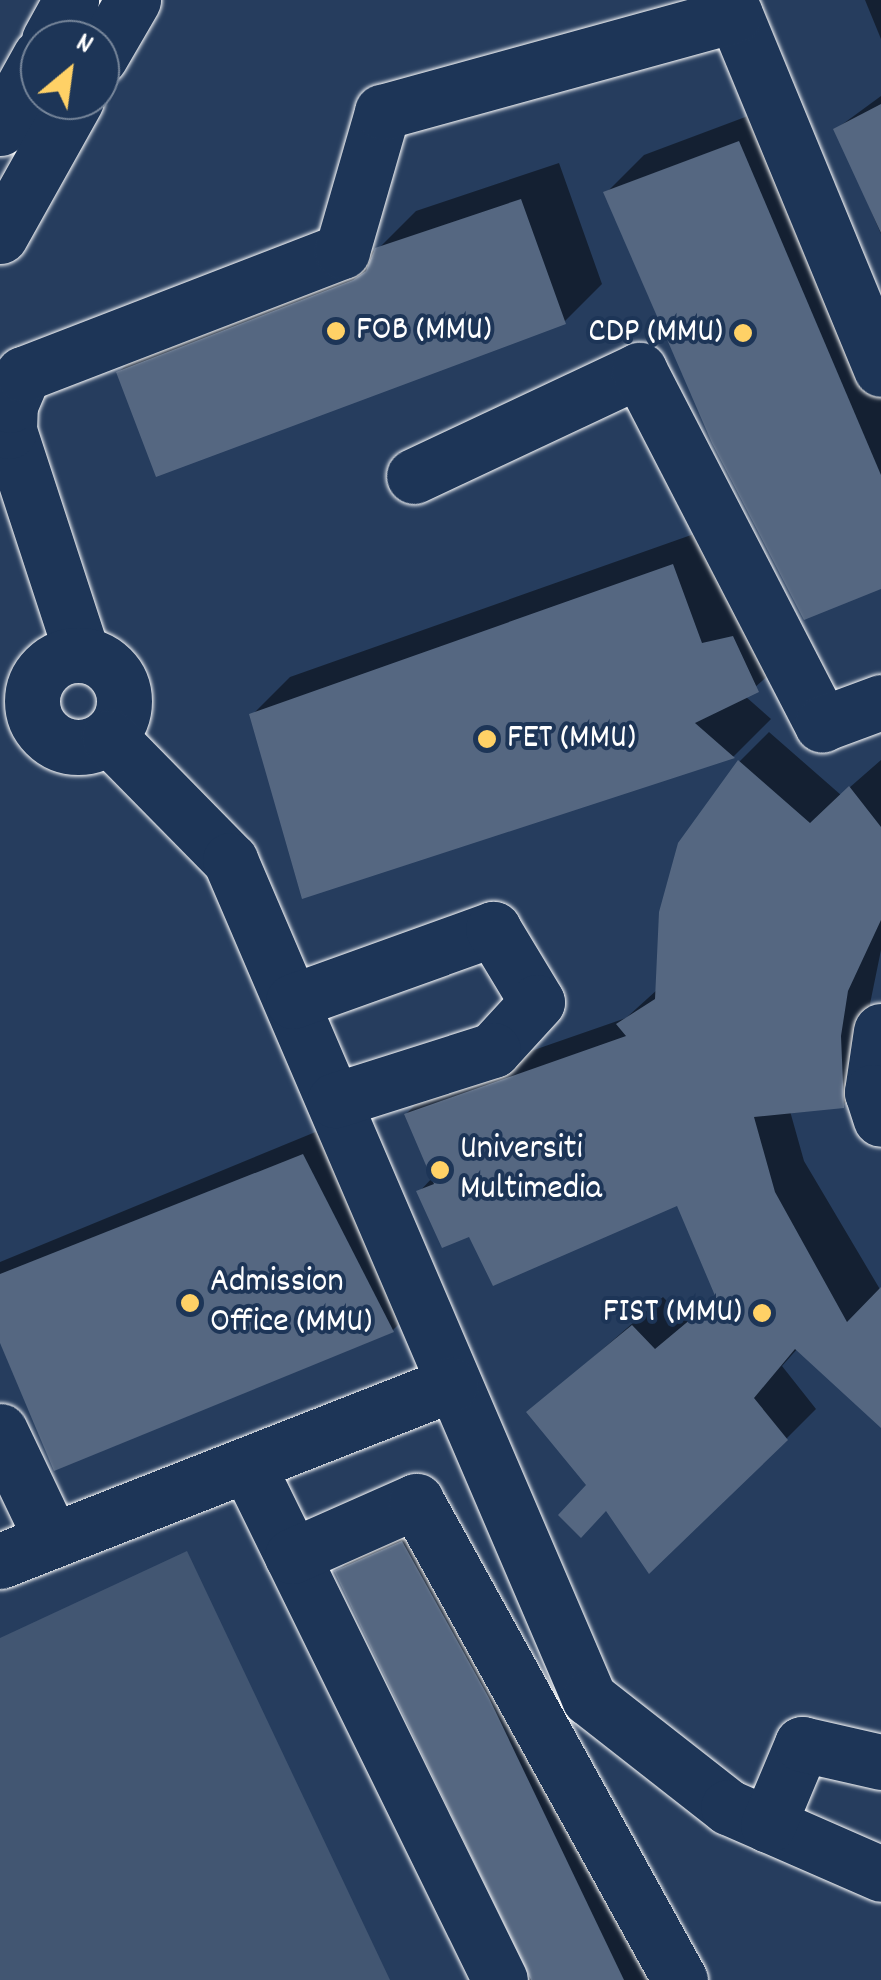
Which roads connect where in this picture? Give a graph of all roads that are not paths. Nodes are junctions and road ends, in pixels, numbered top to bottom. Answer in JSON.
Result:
{"nodes":[{"id":1,"x":133,"y":0,"type":"edge"},
{"id":2,"x":732,"y":7,"type":"edge"},
{"id":3,"x":120,"y":22,"type":"edge"},
{"id":4,"x":20,"y":92,"type":"edge"},
{"id":5,"x":65,"y":120,"type":"edge"},
{"id":6,"x":0,"y":128,"type":"edge"},
{"id":7,"x":0,"y":236,"type":"edge"},
{"id":8,"x":881,"y":369,"type":"edge"},
{"id":9,"x":414,"y":476,"type":"dead end"},
{"id":10,"x":32,"y":686,"type":"edge"},
{"id":11,"x":881,"y":702,"type":"edge"},
{"id":12,"x":109,"y":737,"type":"junction"},
{"id":13,"x":292,"y":1000,"type":"junction"},
{"id":14,"x":881,"y":1030,"type":"edge"},
{"id":15,"x":334,"y":1100,"type":"junction"},
{"id":16,"x":881,"y":1119,"type":"edge"},
{"id":17,"x":451,"y":1384,"type":"junction"},
{"id":18,"x":0,"y":1431,"type":"edge"},
{"id":19,"x":248,"y":1466,"type":"junction"},
{"id":20,"x":50,"y":1538,"type":"junction"},
{"id":21,"x":292,"y":1556,"type":"junction"},
{"id":22,"x":0,"y":1560,"type":"edge"},
{"id":23,"x":881,"y":1762,"type":"edge"},
{"id":24,"x":768,"y":1824,"type":"junction"},
{"id":25,"x":881,"y":1874,"type":"edge"},
{"id":26,"x":500,"y":1980,"type":"edge"},
{"id":27,"x":680,"y":1980,"type":"edge"}],
"edges":[{"from":1,"to":3,"type":"street"},
{"from":2,"to":8,"type":"street"},
{"from":2,"to":10,"type":"street"},
{"from":4,"to":6,"type":"street"},
{"from":5,"to":7,"type":"street"},
{"from":9,"to":11,"type":"street"},
{"from":10,"to":12,"type":"street"},
{"from":10,"to":12,"type":"street"},
{"from":12,"to":13,"type":"street"},
{"from":13,"to":15,"type":"street"},
{"from":13,"to":15,"type":"street"},
{"from":14,"to":16,"type":"street"},
{"from":15,"to":17,"type":"street"},
{"from":17,"to":19,"type":"street"},
{"from":17,"to":24,"type":"street"},
{"from":18,"to":20,"type":"street"},
{"from":19,"to":20,"type":"street"},
{"from":19,"to":21,"type":"street"},
{"from":20,"to":22,"type":"street"},
{"from":21,"to":26,"type":"street"},
{"from":21,"to":27,"type":"street"},
{"from":23,"to":24,"type":"street"},
{"from":24,"to":25,"type":"street"}]}
